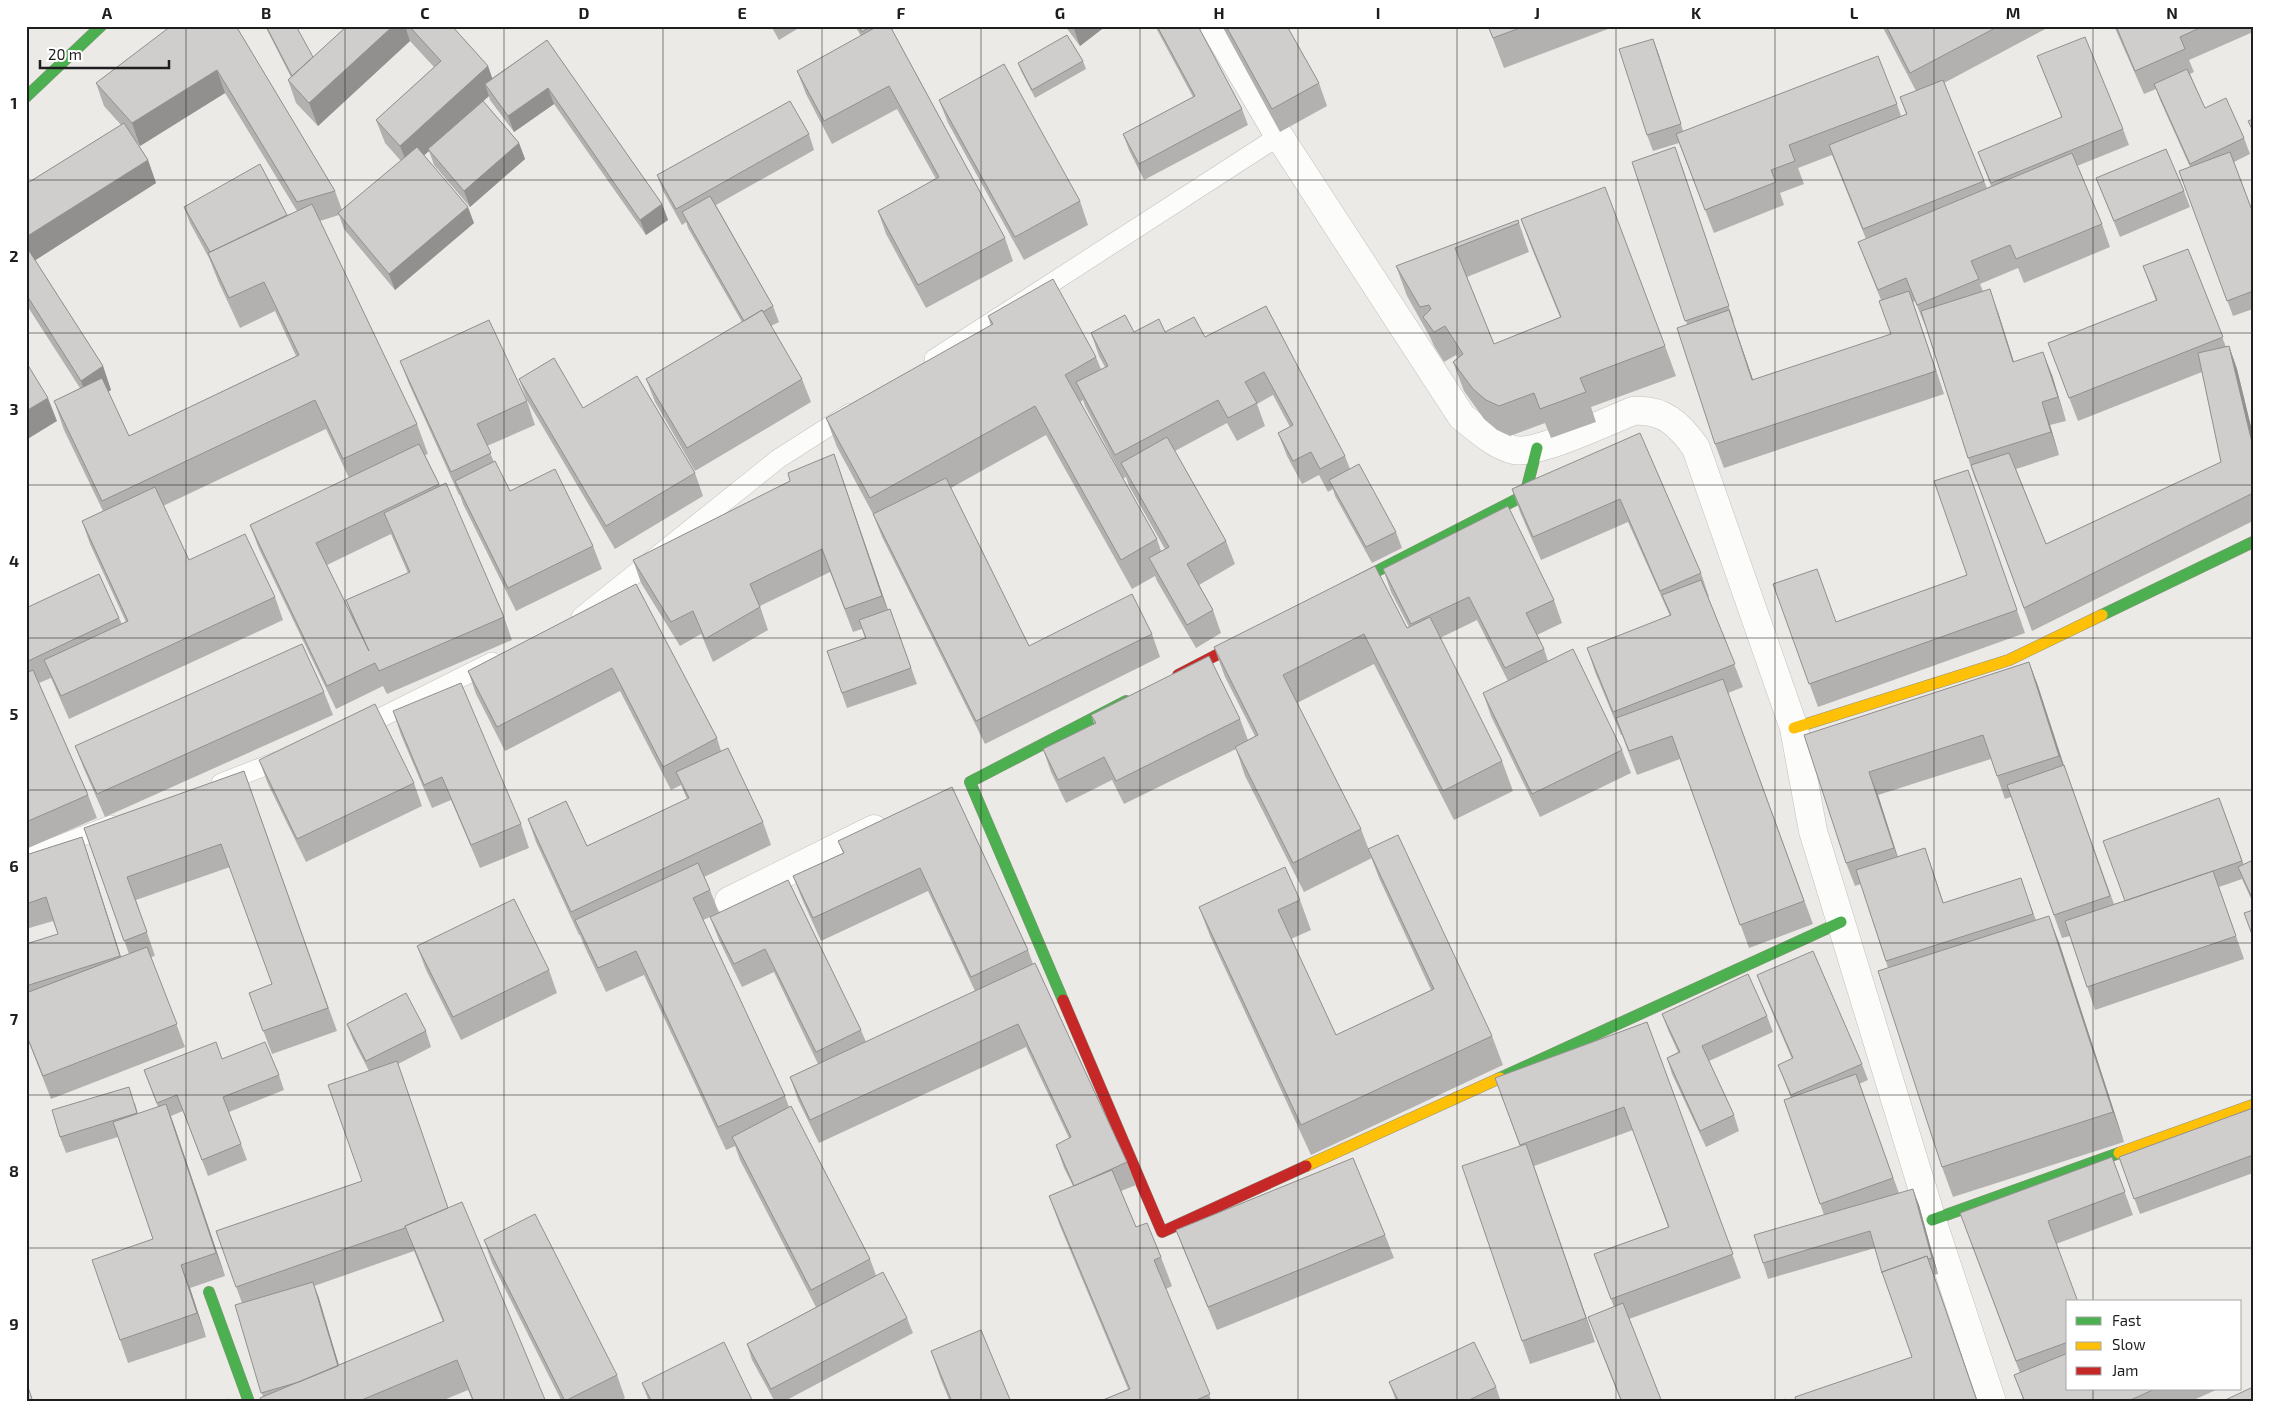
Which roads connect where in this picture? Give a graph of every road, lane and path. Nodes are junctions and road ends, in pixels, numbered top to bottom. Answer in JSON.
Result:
{"nodes":[{"id":1,"x":101,"y":26,"type":"edge"},
{"id":2,"x":1214,"y":26,"type":"edge"},
{"id":3,"x":26,"y":97,"type":"edge"},
{"id":4,"x":1279,"y":136,"type":"junction"},
{"id":5,"x":919,"y":369,"type":"edge"},
{"id":6,"x":869,"y":401,"type":"edge"},
{"id":7,"x":1537,"y":448,"type":"junction"},
{"id":8,"x":2253,"y":542,"type":"edge"},
{"id":9,"x":1331,"y":595,"type":"edge"},
{"id":10,"x":566,"y":624,"type":"edge"},
{"id":11,"x":1261,"y":632,"type":"edge"},
{"id":12,"x":505,"y":655,"type":"edge"},
{"id":13,"x":1164,"y":682,"type":"edge"},
{"id":14,"x":1138,"y":696,"type":"edge"},
{"id":15,"x":1794,"y":728,"type":"junction"},
{"id":16,"x":346,"y":735,"type":"edge"},
{"id":17,"x":300,"y":753,"type":"edge"},
{"id":18,"x":209,"y":788,"type":"edge"},
{"id":19,"x":898,"y":817,"type":"edge"},
{"id":20,"x":127,"y":819,"type":"edge"},
{"id":21,"x":26,"y":858,"type":"edge"},
{"id":22,"x":729,"y":901,"type":"dead end"},
{"id":23,"x":1841,"y":922,"type":"junction"},
{"id":24,"x":2253,"y":1105,"type":"edge"},
{"id":25,"x":1932,"y":1220,"type":"junction"},
{"id":26,"x":209,"y":1292,"type":"dead end"},
{"id":27,"x":249,"y":1402,"type":"edge"},
{"id":28,"x":1992,"y":1402,"type":"edge"}],
"edges":[{"from":1,"to":3,"type":"street"},
{"from":2,"to":4,"type":"street"},
{"from":4,"to":5,"type":"lane"},
{"from":4,"to":7,"type":"street"},
{"from":6,"to":10,"type":"lane"},
{"from":7,"to":9,"type":"street"},
{"from":7,"to":15,"type":"street"},
{"from":8,"to":15,"type":"street"},
{"from":11,"to":13,"type":"street"},
{"from":12,"to":16,"type":"lane"},
{"from":14,"to":23,"type":"street"},
{"from":15,"to":23,"type":"street"},
{"from":17,"to":18,"type":"lane"},
{"from":19,"to":22,"type":"street"},
{"from":20,"to":21,"type":"lane"},
{"from":23,"to":25,"type":"street"},
{"from":24,"to":25,"type":"street"},
{"from":25,"to":28,"type":"street"},
{"from":26,"to":27,"type":"street"}]}
